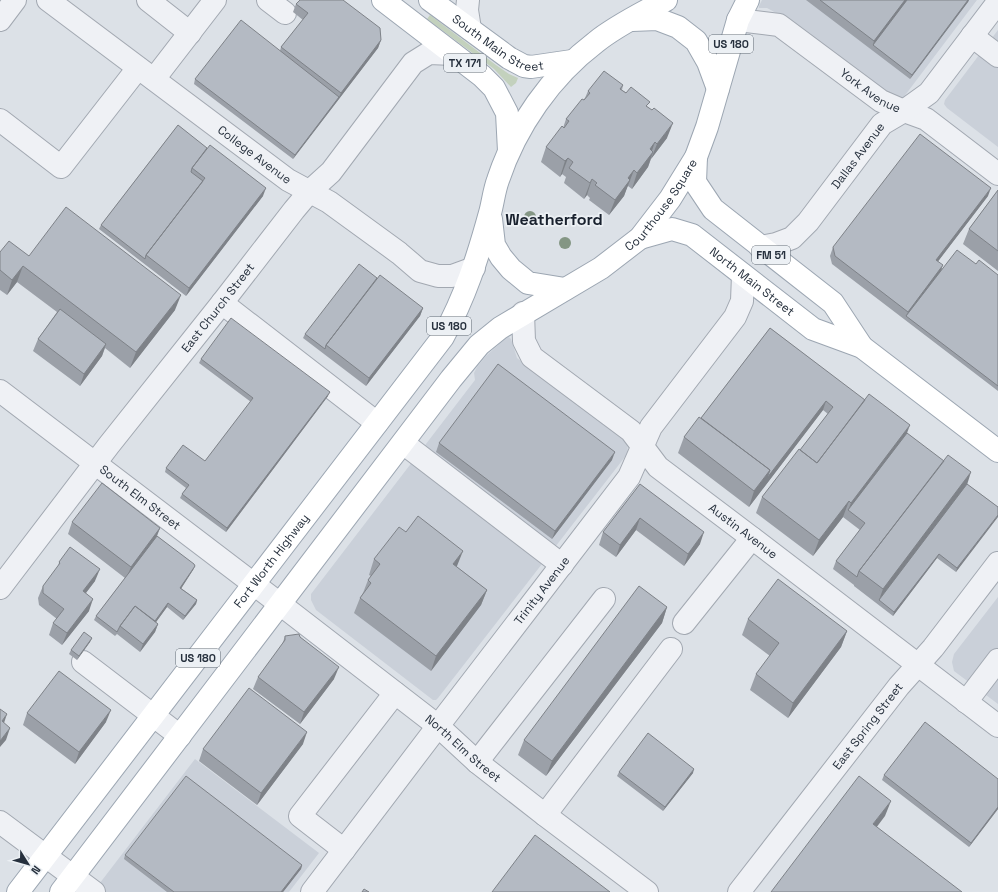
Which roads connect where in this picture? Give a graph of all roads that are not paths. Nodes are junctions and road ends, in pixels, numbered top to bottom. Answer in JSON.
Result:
{"nodes":[{"id":1,"x":15,"y":0,"type":"edge"},
{"id":2,"x":48,"y":0,"type":"edge"},
{"id":3,"x":148,"y":0,"type":"edge"},
{"id":4,"x":215,"y":0,"type":"edge"},
{"id":5,"x":268,"y":0,"type":"edge"},
{"id":6,"x":383,"y":0,"type":"edge"},
{"id":7,"x":430,"y":0,"type":"edge"},
{"id":8,"x":468,"y":0,"type":"edge"},
{"id":9,"x":666,"y":0,"type":"edge"},
{"id":10,"x":748,"y":0,"type":"edge"},
{"id":11,"x":998,"y":2,"type":"edge"},
{"id":12,"x":285,"y":13,"type":"dead end"},
{"id":13,"x":0,"y":20,"type":"edge"},
{"id":14,"x":632,"y":20,"type":"junction"},
{"id":15,"x":738,"y":20,"type":"junction"},
{"id":16,"x":470,"y":29,"type":"junction"},
{"id":17,"x":190,"y":32,"type":"junction"},
{"id":18,"x":972,"y":36,"type":"junction"},
{"id":19,"x":453,"y":54,"type":"junction"},
{"id":20,"x":998,"y":56,"type":"edge"},
{"id":21,"x":572,"y":61,"type":"junction"},
{"id":22,"x":146,"y":74,"type":"junction"},
{"id":23,"x":718,"y":89,"type":"junction"},
{"id":24,"x":904,"y":111,"type":"junction"},
{"id":25,"x":0,"y":120,"type":"edge"},
{"id":26,"x":509,"y":151,"type":"junction"},
{"id":27,"x":696,"y":157,"type":"junction"},
{"id":28,"x":998,"y":174,"type":"edge"},
{"id":29,"x":310,"y":191,"type":"junction"},
{"id":30,"x":490,"y":212,"type":"junction"},
{"id":31,"x":640,"y":238,"type":"junction"},
{"id":32,"x":760,"y":247,"type":"junction"},
{"id":33,"x":474,"y":268,"type":"junction"},
{"id":34,"x":743,"y":275,"type":"junction"},
{"id":35,"x":564,"y":289,"type":"junction"},
{"id":36,"x":222,"y":303,"type":"junction"},
{"id":37,"x":523,"y":313,"type":"junction"},
{"id":38,"x":862,"y":347,"type":"junction"},
{"id":39,"x":0,"y":391,"type":"edge"},
{"id":40,"x":377,"y":423,"type":"junction"},
{"id":41,"x":402,"y":443,"type":"junction"},
{"id":42,"x":643,"y":446,"type":"junction"},
{"id":43,"x":998,"y":451,"type":"edge"},
{"id":44,"x":95,"y":464,"type":"junction"},
{"id":45,"x":752,"y":538,"type":"junction"},
{"id":46,"x":998,"y":563,"type":"edge"},
{"id":47,"x":562,"y":565,"type":"junction"},
{"id":48,"x":254,"y":584,"type":"junction"},
{"id":49,"x":0,"y":588,"type":"edge"},
{"id":50,"x":604,"y":599,"type":"dead end"},
{"id":51,"x":280,"y":604,"type":"junction"},
{"id":52,"x":684,"y":623,"type":"dead end"},
{"id":53,"x":672,"y":649,"type":"dead end"},
{"id":54,"x":998,"y":660,"type":"edge"},
{"id":55,"x":83,"y":662,"type":"dead end"},
{"id":56,"x":918,"y":666,"type":"junction"},
{"id":57,"x":395,"y":693,"type":"junction"},
{"id":58,"x":966,"y":702,"type":"junction"},
{"id":59,"x":154,"y":716,"type":"junction"},
{"id":60,"x":438,"y":726,"type":"junction"},
{"id":61,"x":998,"y":726,"type":"edge"},
{"id":62,"x":180,"y":736,"type":"junction"},
{"id":63,"x":477,"y":762,"type":"junction"},
{"id":64,"x":545,"y":815,"type":"junction"},
{"id":65,"x":0,"y":822,"type":"edge"},
{"id":66,"x":344,"y":850,"type":"junction"},
{"id":67,"x":46,"y":857,"type":"junction"},
{"id":68,"x":67,"y":884,"type":"edge"},
{"id":69,"x":18,"y":892,"type":"edge"},
{"id":70,"x":94,"y":892,"type":"edge"},
{"id":71,"x":312,"y":892,"type":"edge"},
{"id":72,"x":647,"y":892,"type":"edge"},
{"id":73,"x":739,"y":892,"type":"edge"}],
"edges":[{"from":1,"to":13,"type":"street"},
{"from":2,"to":22,"type":"street","name":"College Avenue"},
{"from":3,"to":17,"type":"street"},
{"from":4,"to":17,"type":"street"},
{"from":5,"to":12,"type":"street"},
{"from":6,"to":19,"type":"main road","number":"TX 171"},
{"from":7,"to":16,"type":"main road","name":"South Main Street","number":"TX 171"},
{"from":8,"to":16,"type":"street"},
{"from":9,"to":14,"type":"main road","number":"US 180"},
{"from":10,"to":15,"type":"main road","number":"US 180"},
{"from":11,"to":18,"type":"street","name":"Dallas Avenue"},
{"from":14,"to":21,"type":"main road","number":"US 180"},
{"from":14,"to":23,"type":"main road"},
{"from":15,"to":23,"type":"main road","number":"US 180"},
{"from":15,"to":24,"type":"street","name":"York Avenue"},
{"from":16,"to":21,"type":"main road","name":"South Main Street","number":"TX 171"},
{"from":17,"to":22,"type":"street"},
{"from":18,"to":20,"type":"street"},
{"from":18,"to":24,"type":"street","name":"Dallas Avenue"},
{"from":19,"to":26,"type":"main road","number":"TX 171"},
{"from":19,"to":29,"type":"street","name":"East Church Street"},
{"from":21,"to":26,"type":"main road","number":"US 180"},
{"from":22,"to":25,"type":"street"},
{"from":22,"to":29,"type":"street","name":"College Avenue"},
{"from":23,"to":27,"type":"main road","name":"Courthouse Square","number":"US 180"},
{"from":24,"to":28,"type":"street","name":"York Avenue"},
{"from":24,"to":32,"type":"street","name":"Dallas Avenue"},
{"from":26,"to":30,"type":"main road","number":"US 180"},
{"from":27,"to":31,"type":"main road","name":"Courthouse Square","number":"US 180"},
{"from":27,"to":32,"type":"main road","name":"North Main Street","number":"FM 51"},
{"from":29,"to":33,"type":"street","name":"College Avenue"},
{"from":29,"to":36,"type":"street","name":"East Church Street"},
{"from":30,"to":33,"type":"main road","name":"Fort Worth Highway","number":"US 180"},
{"from":30,"to":35,"type":"main road"},
{"from":31,"to":34,"type":"main road","name":"North Main Street","number":"FM 51"},
{"from":31,"to":35,"type":"main road","name":"Courthouse Square","number":"US 180"},
{"from":32,"to":38,"type":"main road","name":"North Main Street","number":"FM 51"},
{"from":33,"to":40,"type":"main road","name":"Fort Worth Highway","number":"US 180"},
{"from":34,"to":38,"type":"main road","name":"North Main Street","number":"FM 51"},
{"from":34,"to":42,"type":"street","name":"Trinity Avenue"},
{"from":35,"to":37,"type":"main road","number":"US 180"},
{"from":36,"to":40,"type":"street"},
{"from":36,"to":44,"type":"street","name":"East Church Street"},
{"from":37,"to":41,"type":"main road","number":"US 180"},
{"from":37,"to":42,"type":"street","name":"Austin Avenue"},
{"from":38,"to":43,"type":"main road","name":"North Main Street","number":"FM 51"},
{"from":39,"to":44,"type":"street","name":"South Elm Street"},
{"from":40,"to":48,"type":"main road","name":"Fort Worth Highway","number":"US 180"},
{"from":41,"to":47,"type":"street"},
{"from":41,"to":51,"type":"main road","number":"US 180"},
{"from":42,"to":45,"type":"street","name":"Austin Avenue"},
{"from":42,"to":47,"type":"street","name":"Trinity Avenue"},
{"from":44,"to":48,"type":"street","name":"South Elm Street"},
{"from":44,"to":49,"type":"street","name":"East Church Street"},
{"from":45,"to":52,"type":"street"},
{"from":45,"to":56,"type":"street","name":"Austin Avenue"},
{"from":46,"to":56,"type":"street","name":"East Spring Street"},
{"from":47,"to":60,"type":"street","name":"Trinity Avenue"},
{"from":48,"to":51,"type":"street","name":"South Elm Street"},
{"from":48,"to":59,"type":"main road","name":"Fort Worth Highway","number":"US 180"},
{"from":50,"to":63,"type":"street"},
{"from":51,"to":57,"type":"street","name":"North Elm Street"},
{"from":51,"to":62,"type":"main road","number":"US 180"},
{"from":53,"to":64,"type":"street"},
{"from":54,"to":58,"type":"street"},
{"from":55,"to":59,"type":"street"},
{"from":56,"to":58,"type":"street","name":"Austin Avenue"},
{"from":56,"to":73,"type":"street","name":"East Spring Street"},
{"from":57,"to":60,"type":"street","name":"North Elm Street"},
{"from":57,"to":66,"type":"street"},
{"from":58,"to":61,"type":"street","name":"Austin Avenue"},
{"from":59,"to":62,"type":"street"},
{"from":59,"to":67,"type":"main road","name":"Fort Worth Highway","number":"US 180"},
{"from":60,"to":63,"type":"street","name":"North Elm Street"},
{"from":60,"to":66,"type":"street","name":"Trinity Avenue"},
{"from":62,"to":68,"type":"main road","number":"US 180"},
{"from":63,"to":64,"type":"street","name":"North Elm Street"},
{"from":64,"to":72,"type":"street","name":"North Elm Street"},
{"from":65,"to":67,"type":"street"},
{"from":66,"to":71,"type":"street","name":"Trinity Avenue"},
{"from":67,"to":68,"type":"street"},
{"from":67,"to":69,"type":"main road","name":"Fort Worth Highway","number":"US 180"},
{"from":68,"to":70,"type":"street"}]}
